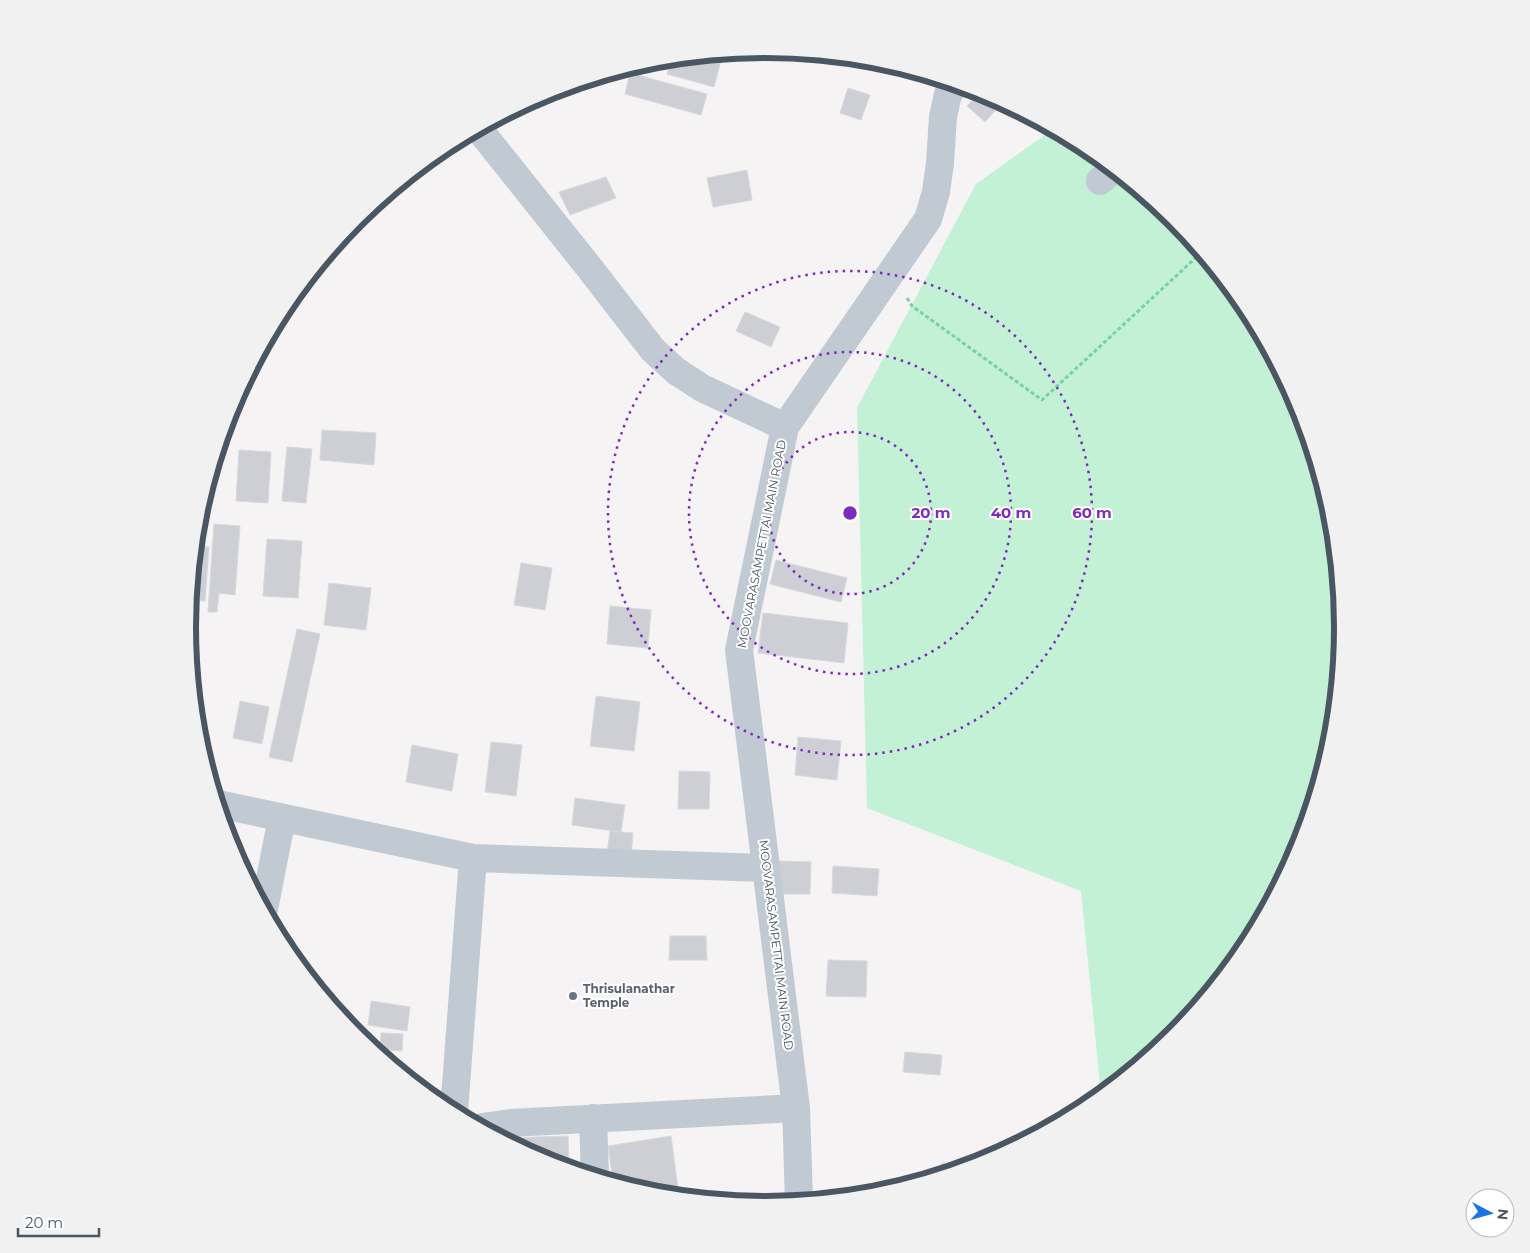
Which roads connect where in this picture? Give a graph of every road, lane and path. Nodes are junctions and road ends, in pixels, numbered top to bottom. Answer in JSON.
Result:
{"nodes":[{"id":1,"x":952,"y":89,"type":"edge"},
{"id":2,"x":482,"y":133,"type":"edge"},
{"id":3,"x":1197,"y":256,"type":"edge"},
{"id":4,"x":892,"y":271,"type":"junction"},
{"id":5,"x":785,"y":427,"type":"junction"},
{"id":6,"x":225,"y":806,"type":"edge"},
{"id":7,"x":282,"y":818,"type":"junction"},
{"id":8,"x":473,"y":858,"type":"junction"},
{"id":9,"x":766,"y":868,"type":"junction"},
{"id":10,"x":266,"y":899,"type":"edge"},
{"id":11,"x":455,"y":1103,"type":"edge"},
{"id":12,"x":796,"y":1108,"type":"junction"},
{"id":13,"x":593,"y":1118,"type":"junction"},
{"id":14,"x":492,"y":1126,"type":"edge"},
{"id":15,"x":595,"y":1169,"type":"edge"},
{"id":16,"x":799,"y":1194,"type":"edge"}],
"edges":[{"from":1,"to":4,"type":"street","name":"MOOVARASAMPETTAI MAIN ROAD"},
{"from":2,"to":5,"type":"street"},
{"from":3,"to":4,"type":"path"},
{"from":4,"to":5,"type":"street","name":"MOOVARASAMPETTAI MAIN ROAD"},
{"from":5,"to":9,"type":"street","name":"MOOVARASAMPETTAI MAIN ROAD"},
{"from":6,"to":7,"type":"street"},
{"from":7,"to":8,"type":"street"},
{"from":7,"to":10,"type":"street"},
{"from":8,"to":9,"type":"street"},
{"from":8,"to":11,"type":"street"},
{"from":9,"to":12,"type":"street","name":"MOOVARASAMPETTAI MAIN ROAD"},
{"from":12,"to":13,"type":"street"},
{"from":12,"to":16,"type":"street","name":"MOOVARASAMPETTAI MAIN ROAD"},
{"from":13,"to":14,"type":"street"},
{"from":13,"to":15,"type":"street"}]}
